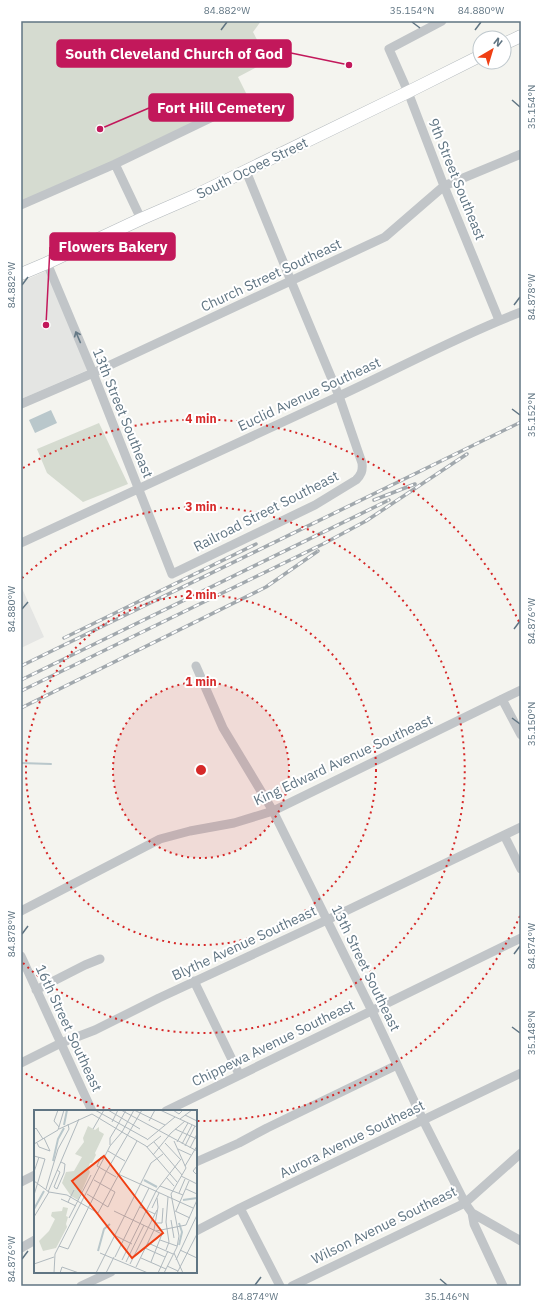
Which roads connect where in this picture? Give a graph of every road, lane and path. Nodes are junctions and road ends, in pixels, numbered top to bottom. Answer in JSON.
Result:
{"nodes":[{"id":1,"x":442,"y":21,"type":"edge"},
{"id":2,"x":472,"y":60,"type":"edge"},
{"id":3,"x":408,"y":92,"type":"junction"},
{"id":4,"x":250,"y":99,"type":"dead end"},
{"id":5,"x":521,"y":154,"type":"edge"},
{"id":6,"x":115,"y":164,"type":"junction"},
{"id":7,"x":246,"y":171,"type":"junction"},
{"id":8,"x":444,"y":186,"type":"junction"},
{"id":9,"x":21,"y":205,"type":"edge"},
{"id":10,"x":141,"y":219,"type":"junction"},
{"id":11,"x":47,"y":263,"type":"junction"},
{"id":12,"x":21,"y":273,"type":"edge"},
{"id":13,"x":291,"y":281,"type":"junction"},
{"id":14,"x":521,"y":312,"type":"edge"},
{"id":15,"x":499,"y":320,"type":"junction"},
{"id":16,"x":93,"y":372,"type":"junction"},
{"id":17,"x":339,"y":396,"type":"junction"},
{"id":18,"x":21,"y":404,"type":"edge"},
{"id":19,"x":138,"y":488,"type":"junction"},
{"id":20,"x":21,"y":543,"type":"edge"},
{"id":21,"x":172,"y":574,"type":"joint"},
{"id":22,"x":196,"y":666,"type":"dead end"},
{"id":23,"x":521,"y":690,"type":"edge"},
{"id":24,"x":502,"y":699,"type":"junction"},
{"id":25,"x":521,"y":735,"type":"edge"},
{"id":26,"x":273,"y":811,"type":"junction"},
{"id":27,"x":521,"y":827,"type":"edge"},
{"id":28,"x":504,"y":836,"type":"junction"},
{"id":29,"x":521,"y":869,"type":"edge"},
{"id":30,"x":21,"y":911,"type":"edge"},
{"id":31,"x":327,"y":920,"type":"junction"},
{"id":32,"x":521,"y":938,"type":"edge"},
{"id":33,"x":21,"y":956,"type":"edge"},
{"id":34,"x":100,"y":959,"type":"dead end"},
{"id":35,"x":194,"y":981,"type":"junction"},
{"id":36,"x":36,"y":990,"type":"junction"},
{"id":37,"x":372,"y":1011,"type":"junction"},
{"id":38,"x":61,"y":1043,"type":"junction"},
{"id":39,"x":21,"y":1063,"type":"edge"},
{"id":40,"x":397,"y":1065,"type":"junction"},
{"id":41,"x":521,"y":1073,"type":"edge"},
{"id":42,"x":239,"y":1074,"type":"junction"},
{"id":43,"x":92,"y":1110,"type":"edge"},
{"id":44,"x":168,"y":1110,"type":"edge"},
{"id":45,"x":423,"y":1120,"type":"junction"},
{"id":46,"x":521,"y":1153,"type":"edge"},
{"id":47,"x":197,"y":1162,"type":"edge"},
{"id":48,"x":34,"y":1176,"type":"edge"},
{"id":49,"x":21,"y":1182,"type":"edge"},
{"id":50,"x":465,"y":1203,"type":"junction"},
{"id":51,"x":240,"y":1208,"type":"junction"},
{"id":52,"x":472,"y":1213,"type":"junction"},
{"id":53,"x":197,"y":1231,"type":"edge"},
{"id":54,"x":34,"y":1241,"type":"edge"},
{"id":55,"x":521,"y":1241,"type":"edge"},
{"id":56,"x":21,"y":1248,"type":"edge"},
{"id":57,"x":108,"y":1273,"type":"edge"},
{"id":58,"x":295,"y":1285,"type":"edge"},
{"id":59,"x":81,"y":1286,"type":"edge"},
{"id":60,"x":280,"y":1286,"type":"edge"},
{"id":61,"x":503,"y":1286,"type":"edge"}],
"edges":[{"from":1,"to":3,"type":"street","name":"9th Street Southeast"},
{"from":2,"to":3,"type":"street","name":"South Ocoee Street"},
{"from":3,"to":7,"type":"street","name":"South Ocoee Street"},
{"from":3,"to":8,"type":"street","name":"9th Street Southeast"},
{"from":4,"to":6,"type":"street"},
{"from":5,"to":8,"type":"street","name":"Church Street Southeast"},
{"from":6,"to":9,"type":"street"},
{"from":6,"to":10,"type":"street"},
{"from":7,"to":10,"type":"street","name":"South Ocoee Street"},
{"from":7,"to":13,"type":"street"},
{"from":8,"to":13,"type":"street","name":"Church Street Southeast"},
{"from":8,"to":15,"type":"street","name":"9th Street Southeast"},
{"from":10,"to":11,"type":"street","name":"South Ocoee Street"},
{"from":11,"to":12,"type":"street","name":"South Ocoee Street"},
{"from":16,"to":11,"type":"street","name":"13th Street Southeast","one_way":true},
{"from":13,"to":16,"type":"street","name":"Church Street Southeast"},
{"from":13,"to":17,"type":"street"},
{"from":14,"to":15,"type":"street","name":"Euclid Avenue Southeast"},
{"from":15,"to":17,"type":"street","name":"Euclid Avenue Southeast"},
{"from":16,"to":18,"type":"street","name":"Church Street Southeast"},
{"from":16,"to":19,"type":"street","name":"13th Street Southeast"},
{"from":17,"to":19,"type":"street","name":"Euclid Avenue Southeast"},
{"from":17,"to":21,"type":"street","name":"Railroad Street Southeast"},
{"from":19,"to":20,"type":"street","name":"Euclid Avenue Southeast"},
{"from":19,"to":21,"type":"street","name":"13th Street Southeast"},
{"from":22,"to":26,"type":"street","name":"13th Street Southeast"},
{"from":23,"to":24,"type":"street","name":"King Edward Avenue Southeast"},
{"from":24,"to":25,"type":"street"},
{"from":24,"to":26,"type":"street","name":"King Edward Avenue Southeast"},
{"from":26,"to":30,"type":"street","name":"King Edward Avenue Southeast"},
{"from":26,"to":31,"type":"street","name":"13th Street Southeast"},
{"from":27,"to":28,"type":"street","name":"Blythe Avenue Southeast"},
{"from":28,"to":29,"type":"street"},
{"from":28,"to":31,"type":"street","name":"Blythe Avenue Southeast"},
{"from":31,"to":35,"type":"street","name":"Blythe Avenue Southeast"},
{"from":31,"to":37,"type":"street","name":"13th Street Southeast"},
{"from":32,"to":37,"type":"street","name":"Chippewa Avenue Southeast"},
{"from":33,"to":36,"type":"street","name":"16th Street Southeast"},
{"from":34,"to":36,"type":"street"},
{"from":35,"to":38,"type":"street","name":"Blythe Avenue Southeast"},
{"from":35,"to":42,"type":"street"},
{"from":36,"to":38,"type":"street","name":"16th Street Southeast"},
{"from":37,"to":40,"type":"street","name":"13th Street Southeast"},
{"from":37,"to":42,"type":"street","name":"Chippewa Avenue Southeast"},
{"from":38,"to":39,"type":"street","name":"Blythe Avenue Southeast"},
{"from":38,"to":43,"type":"street","name":"16th Street Southeast"},
{"from":40,"to":45,"type":"street","name":"13th Street Southeast"},
{"from":40,"to":47,"type":"street"},
{"from":41,"to":45,"type":"street","name":"Aurora Avenue Southeast"},
{"from":42,"to":44,"type":"street","name":"Chippewa Avenue Southeast"},
{"from":45,"to":50,"type":"street","name":"13th Street Southeast"},
{"from":45,"to":51,"type":"street","name":"Aurora Avenue Southeast"},
{"from":46,"to":50,"type":"street","name":"Wilson Avenue Southeast"},
{"from":48,"to":49,"type":"street"},
{"from":50,"to":52,"type":"street","name":"13th Street Southeast"},
{"from":50,"to":58,"type":"street","name":"Wilson Avenue Southeast"},
{"from":51,"to":53,"type":"street","name":"Aurora Avenue Southeast"},
{"from":51,"to":60,"type":"street"},
{"from":52,"to":55,"type":"street"},
{"from":52,"to":61,"type":"street","name":"13th Street Southeast"},
{"from":54,"to":56,"type":"street"},
{"from":57,"to":59,"type":"street"}]}
